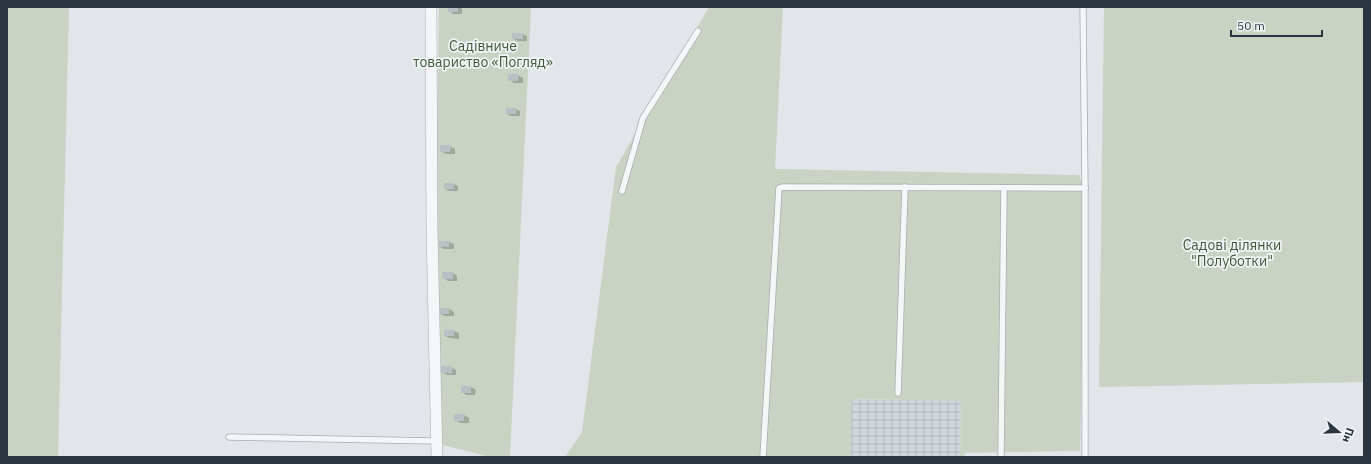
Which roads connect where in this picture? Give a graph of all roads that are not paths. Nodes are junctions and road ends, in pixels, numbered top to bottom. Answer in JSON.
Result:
{"nodes":[{"id":1,"x":431,"y":7,"type":"edge"},
{"id":2,"x":1083,"y":7,"type":"edge"},
{"id":3,"x":698,"y":31,"type":"dead end"},
{"id":4,"x":905,"y":187,"type":"junction"},
{"id":5,"x":1004,"y":188,"type":"junction"},
{"id":6,"x":1085,"y":188,"type":"junction"},
{"id":7,"x":622,"y":191,"type":"dead end"},
{"id":8,"x":898,"y":393,"type":"dead end"},
{"id":9,"x":229,"y":437,"type":"dead end"},
{"id":10,"x":435,"y":441,"type":"junction"},
{"id":11,"x":437,"y":457,"type":"edge"},
{"id":12,"x":763,"y":457,"type":"edge"},
{"id":13,"x":1001,"y":457,"type":"edge"},
{"id":14,"x":1085,"y":457,"type":"edge"}],
"edges":[{"from":1,"to":10,"type":"street"},
{"from":2,"to":6,"type":"lane"},
{"from":3,"to":7,"type":"lane"},
{"from":4,"to":5,"type":"lane"},
{"from":4,"to":8,"type":"lane"},
{"from":4,"to":12,"type":"lane"},
{"from":5,"to":6,"type":"lane"},
{"from":5,"to":13,"type":"lane"},
{"from":6,"to":14,"type":"lane"},
{"from":9,"to":10,"type":"lane"},
{"from":10,"to":11,"type":"street"}]}
